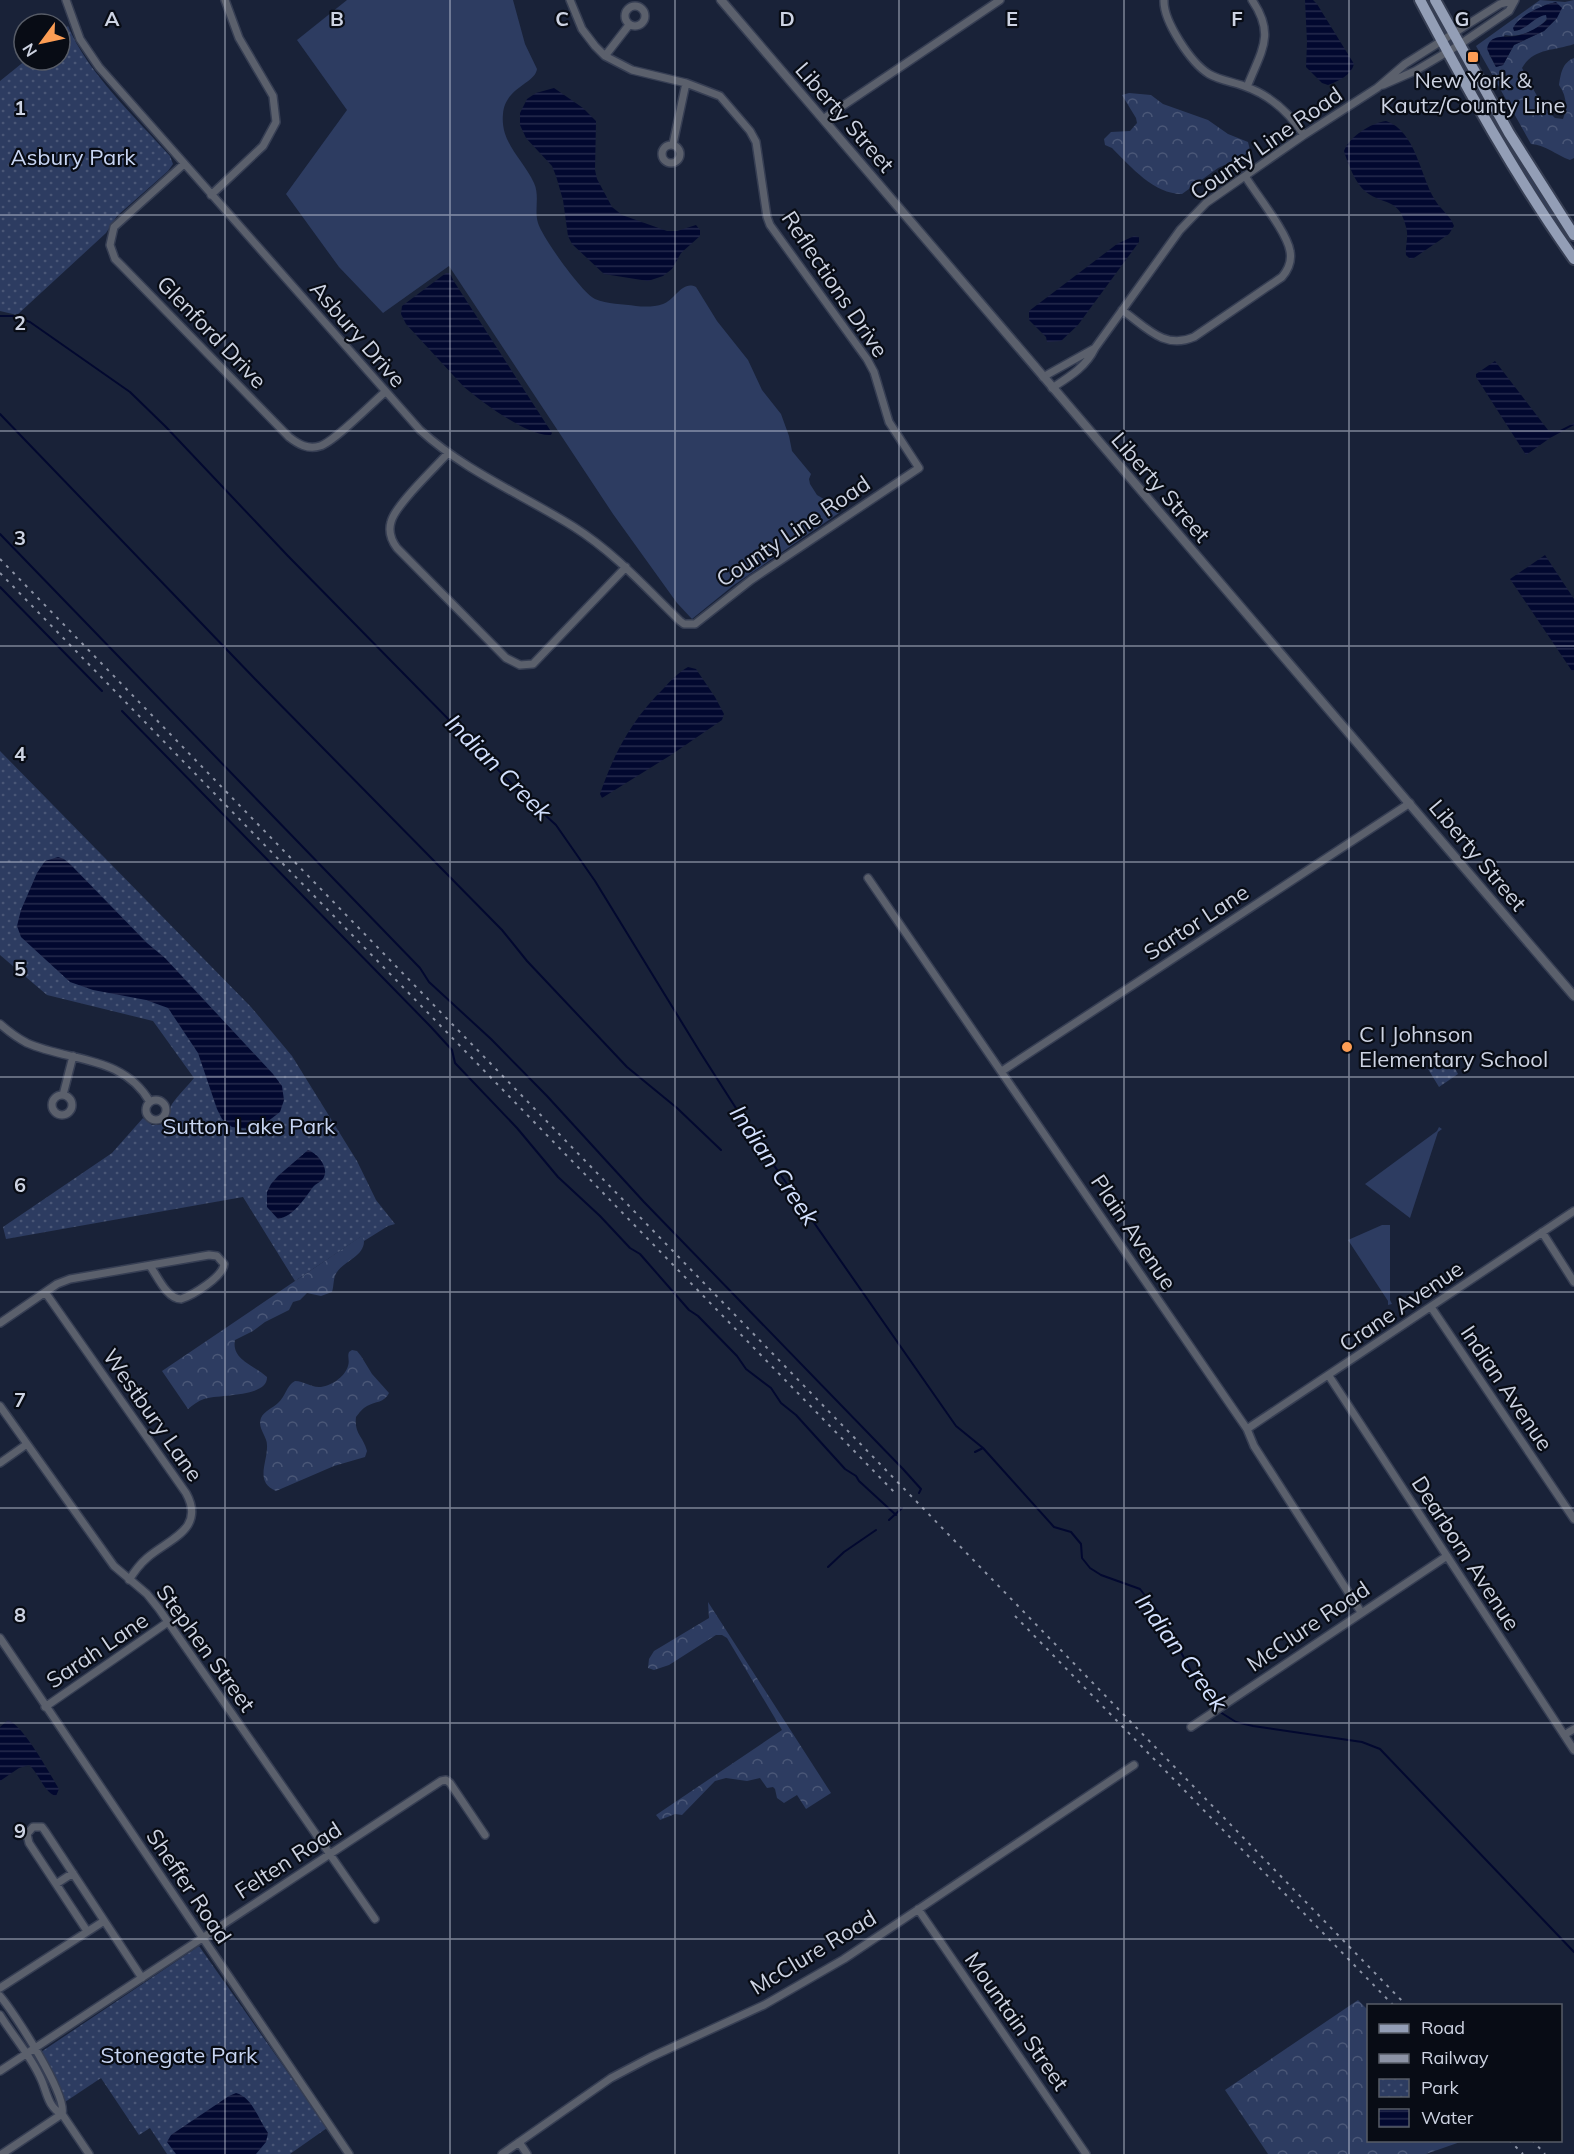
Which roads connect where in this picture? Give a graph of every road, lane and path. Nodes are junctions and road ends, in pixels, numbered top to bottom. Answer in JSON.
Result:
{"nodes":[{"id":1,"x":66,"y":0,"type":"edge"},
{"id":2,"x":225,"y":0,"type":"edge"},
{"id":3,"x":570,"y":0,"type":"edge"},
{"id":4,"x":721,"y":0,"type":"edge"},
{"id":5,"x":1000,"y":0,"type":"edge"},
{"id":6,"x":1164,"y":0,"type":"edge"},
{"id":7,"x":1252,"y":0,"type":"edge"},
{"id":8,"x":1420,"y":0,"type":"edge"},
{"id":9,"x":1435,"y":0,"type":"edge"},
{"id":10,"x":1515,"y":0,"type":"edge"},
{"id":11,"x":629,"y":24,"type":"dead end"},
{"id":12,"x":1454,"y":34,"type":"junction"},
{"id":13,"x":1442,"y":40,"type":"junction"},
{"id":14,"x":1460,"y":45,"type":"junction"},
{"id":15,"x":1448,"y":51,"type":"junction"},
{"id":16,"x":605,"y":56,"type":"junction"},
{"id":17,"x":686,"y":83,"type":"junction"},
{"id":18,"x":1247,"y":87,"type":"junction"},
{"id":19,"x":1377,"y":88,"type":"junction"},
{"id":20,"x":823,"y":119,"type":"junction"},
{"id":21,"x":1304,"y":135,"type":"junction"},
{"id":22,"x":673,"y":144,"type":"dead end"},
{"id":23,"x":184,"y":165,"type":"junction"},
{"id":24,"x":1245,"y":176,"type":"junction"},
{"id":25,"x":212,"y":195,"type":"junction"},
{"id":26,"x":1574,"y":235,"type":"edge"},
{"id":27,"x":1574,"y":259,"type":"edge"},
{"id":28,"x":1122,"y":310,"type":"junction"},
{"id":29,"x":1095,"y":348,"type":"junction"},
{"id":30,"x":1043,"y":378,"type":"junction"},
{"id":31,"x":1052,"y":388,"type":"junction"},
{"id":32,"x":385,"y":392,"type":"junction"},
{"id":33,"x":448,"y":453,"type":"junction"},
{"id":34,"x":919,"y":468,"type":"joint"},
{"id":35,"x":626,"y":567,"type":"junction"},
{"id":36,"x":690,"y":624,"type":"joint"},
{"id":37,"x":1410,"y":803,"type":"junction"},
{"id":38,"x":868,"y":878,"type":"dead end"},
{"id":39,"x":1574,"y":996,"type":"edge"},
{"id":40,"x":0,"y":1024,"type":"edge"},
{"id":41,"x":73,"y":1056,"type":"junction"},
{"id":42,"x":1002,"y":1071,"type":"junction"},
{"id":43,"x":63,"y":1095,"type":"dead end"},
{"id":44,"x":150,"y":1102,"type":"dead end"},
{"id":45,"x":1574,"y":1211,"type":"edge"},
{"id":46,"x":1542,"y":1233,"type":"junction"},
{"id":47,"x":150,"y":1266,"type":"junction"},
{"id":48,"x":1574,"y":1282,"type":"edge"},
{"id":49,"x":45,"y":1292,"type":"junction"},
{"id":50,"x":1431,"y":1307,"type":"junction"},
{"id":51,"x":0,"y":1323,"type":"edge"},
{"id":52,"x":1329,"y":1376,"type":"junction"},
{"id":53,"x":0,"y":1406,"type":"edge"},
{"id":54,"x":1247,"y":1429,"type":"junction"},
{"id":55,"x":27,"y":1444,"type":"junction"},
{"id":56,"x":0,"y":1463,"type":"edge"},
{"id":57,"x":1574,"y":1519,"type":"edge"},
{"id":58,"x":1447,"y":1556,"type":"junction"},
{"id":59,"x":129,"y":1580,"type":"junction"},
{"id":60,"x":1361,"y":1612,"type":"junction"},
{"id":61,"x":168,"y":1622,"type":"junction"},
{"id":62,"x":0,"y":1638,"type":"edge"},
{"id":63,"x":45,"y":1707,"type":"junction"},
{"id":64,"x":1191,"y":1727,"type":"dead end"},
{"id":65,"x":1574,"y":1728,"type":"edge"},
{"id":66,"x":1564,"y":1735,"type":"junction"},
{"id":67,"x":1574,"y":1750,"type":"edge"},
{"id":68,"x":1134,"y":1765,"type":"dead end"},
{"id":69,"x":486,"y":1835,"type":"dead end"},
{"id":70,"x":330,"y":1854,"type":"junction"},
{"id":71,"x":73,"y":1873,"type":"junction"},
{"id":72,"x":56,"y":1884,"type":"junction"},
{"id":73,"x":918,"y":1909,"type":"junction"},
{"id":74,"x":375,"y":1919,"type":"dead end"},
{"id":75,"x":104,"y":1921,"type":"junction"},
{"id":76,"x":87,"y":1932,"type":"junction"},
{"id":77,"x":202,"y":1937,"type":"junction"},
{"id":78,"x":142,"y":1978,"type":"junction"},
{"id":79,"x":0,"y":1988,"type":"edge"},
{"id":80,"x":0,"y":1996,"type":"edge"},
{"id":81,"x":0,"y":2015,"type":"edge"},
{"id":82,"x":35,"y":2048,"type":"junction"},
{"id":83,"x":26,"y":2054,"type":"junction"},
{"id":84,"x":0,"y":2071,"type":"edge"},
{"id":85,"x":62,"y":2114,"type":"junction"},
{"id":86,"x":519,"y":2142,"type":"junction"},
{"id":87,"x":2,"y":2154,"type":"edge"},
{"id":88,"x":89,"y":2154,"type":"edge"},
{"id":89,"x":349,"y":2154,"type":"edge"},
{"id":90,"x":502,"y":2154,"type":"edge"},
{"id":91,"x":527,"y":2154,"type":"edge"},
{"id":92,"x":1086,"y":2154,"type":"edge"}],
"edges":[{"from":1,"to":23,"type":"street","name":"Asbury Drive"},
{"from":2,"to":25,"type":"street"},
{"from":3,"to":16,"type":"street","name":"Reflections Drive"},
{"from":4,"to":20,"type":"street","name":"Liberty Street"},
{"from":5,"to":20,"type":"street"},
{"from":6,"to":18,"type":"street"},
{"from":7,"to":18,"type":"street"},
{"from":8,"to":13,"type":"main road"},
{"from":9,"to":12,"type":"main road"},
{"from":10,"to":12,"type":"street","name":"County Line Road"},
{"from":10,"to":14,"type":"street","name":"County Line Road"},
{"from":11,"to":16,"type":"street"},
{"from":12,"to":13,"type":"street","name":"County Line Road"},
{"from":12,"to":14,"type":"main road"},
{"from":13,"to":15,"type":"main road"},
{"from":13,"to":19,"type":"street","name":"County Line Road"},
{"from":14,"to":15,"type":"street","name":"County Line Road"},
{"from":14,"to":26,"type":"main road"},
{"from":15,"to":19,"type":"street","name":"County Line Road"},
{"from":15,"to":27,"type":"main road"},
{"from":16,"to":17,"type":"street","name":"Reflections Drive"},
{"from":17,"to":22,"type":"street"},
{"from":17,"to":34,"type":"street","name":"Reflections Drive"},
{"from":18,"to":21,"type":"street"},
{"from":19,"to":21,"type":"street","name":"County Line Road"},
{"from":20,"to":30,"type":"street","name":"Liberty Street"},
{"from":21,"to":24,"type":"street","name":"County Line Road"},
{"from":23,"to":25,"type":"street","name":"Asbury Drive"},
{"from":23,"to":32,"type":"street","name":"Glenford Drive"},
{"from":24,"to":28,"type":"street","name":"County Line Road"},
{"from":24,"to":28,"type":"street"},
{"from":25,"to":32,"type":"street","name":"Asbury Drive"},
{"from":28,"to":29,"type":"street","name":"County Line Road"},
{"from":29,"to":30,"type":"street","name":"County Line Road"},
{"from":29,"to":31,"type":"street","name":"County Line Road"},
{"from":30,"to":31,"type":"street","name":"Liberty Street"},
{"from":31,"to":37,"type":"street","name":"Liberty Street"},
{"from":32,"to":33,"type":"street","name":"Asbury Drive"},
{"from":33,"to":35,"type":"street","name":"Asbury Drive"},
{"from":33,"to":35,"type":"street"},
{"from":34,"to":36,"type":"street","name":"County Line Road"},
{"from":35,"to":36,"type":"street","name":"Asbury Drive"},
{"from":37,"to":39,"type":"street","name":"Liberty Street"},
{"from":37,"to":42,"type":"street","name":"Sartor Lane"},
{"from":38,"to":42,"type":"street","name":"Plain Avenue"},
{"from":40,"to":41,"type":"street"},
{"from":41,"to":43,"type":"street"},
{"from":41,"to":44,"type":"street"},
{"from":42,"to":54,"type":"street","name":"Plain Avenue"},
{"from":45,"to":46,"type":"street","name":"Crane Avenue"},
{"from":46,"to":48,"type":"street"},
{"from":46,"to":50,"type":"street","name":"Crane Avenue"},
{"from":47,"to":47,"type":"street"},
{"from":47,"to":49,"type":"street"},
{"from":49,"to":51,"type":"street"},
{"from":49,"to":59,"type":"street","name":"Westbury Lane"},
{"from":50,"to":52,"type":"street","name":"Crane Avenue"},
{"from":50,"to":57,"type":"street","name":"Indian Avenue"},
{"from":52,"to":54,"type":"street","name":"Crane Avenue"},
{"from":52,"to":58,"type":"street","name":"Dearborn Avenue"},
{"from":53,"to":55,"type":"street","name":"Stephen Street"},
{"from":54,"to":60,"type":"street","name":"Plain Avenue"},
{"from":55,"to":56,"type":"street"},
{"from":55,"to":59,"type":"street","name":"Stephen Street"},
{"from":58,"to":60,"type":"street","name":"McClure Road"},
{"from":58,"to":66,"type":"street","name":"Dearborn Avenue"},
{"from":59,"to":61,"type":"street","name":"Stephen Street"},
{"from":60,"to":64,"type":"street","name":"McClure Road"},
{"from":61,"to":63,"type":"street","name":"Sarah Lane"},
{"from":61,"to":70,"type":"street","name":"Stephen Street"},
{"from":62,"to":63,"type":"street","name":"Sheffer Road"},
{"from":63,"to":77,"type":"street","name":"Sheffer Road"},
{"from":65,"to":66,"type":"street"},
{"from":66,"to":67,"type":"street","name":"Dearborn Avenue"},
{"from":68,"to":73,"type":"street","name":"McClure Road"},
{"from":69,"to":70,"type":"street","name":"Felten Road"},
{"from":70,"to":74,"type":"street","name":"Stephen Street"},
{"from":70,"to":77,"type":"street","name":"Felten Road"},
{"from":71,"to":72,"type":"street"},
{"from":71,"to":72,"type":"street"},
{"from":71,"to":75,"type":"street"},
{"from":72,"to":76,"type":"street"},
{"from":73,"to":86,"type":"street","name":"McClure Road"},
{"from":73,"to":92,"type":"street","name":"Mountain Street"},
{"from":75,"to":76,"type":"street"},
{"from":75,"to":78,"type":"street"},
{"from":76,"to":79,"type":"street"},
{"from":77,"to":78,"type":"street","name":"Felten Road"},
{"from":77,"to":89,"type":"street","name":"Sheffer Road"},
{"from":78,"to":82,"type":"street","name":"Felten Road"},
{"from":80,"to":82,"type":"street"},
{"from":81,"to":83,"type":"street"},
{"from":82,"to":83,"type":"street","name":"Felten Road"},
{"from":82,"to":85,"type":"street"},
{"from":83,"to":84,"type":"street","name":"Felten Road"},
{"from":83,"to":85,"type":"street"},
{"from":85,"to":87,"type":"street"},
{"from":85,"to":88,"type":"street"},
{"from":86,"to":90,"type":"street","name":"McClure Road"},
{"from":86,"to":91,"type":"street"}]}
